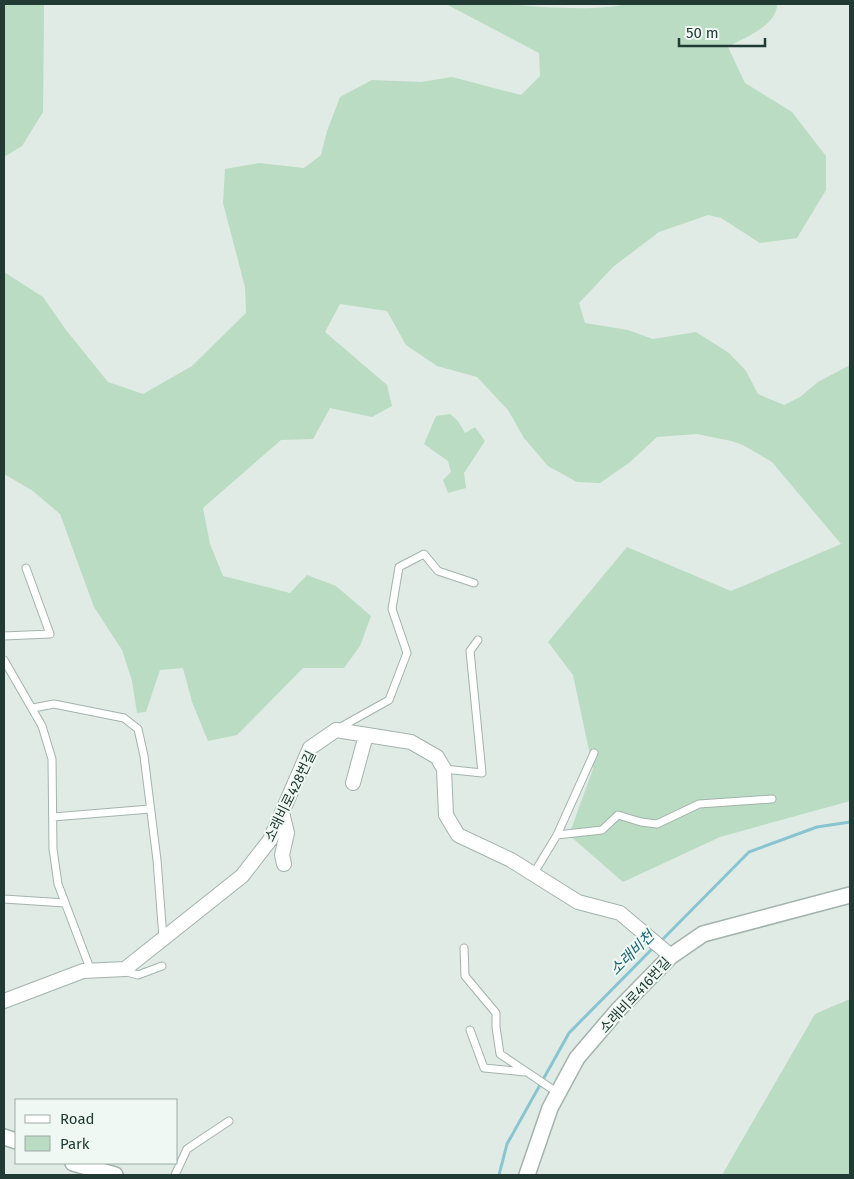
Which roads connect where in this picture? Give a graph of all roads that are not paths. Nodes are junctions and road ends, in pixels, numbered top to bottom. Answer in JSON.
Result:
{"nodes":[{"id":1,"x":26,"y":568,"type":"dead end"},
{"id":2,"x":474,"y":583,"type":"dead end"},
{"id":3,"x":4,"y":636,"type":"edge"},
{"id":4,"x":478,"y":640,"type":"dead end"},
{"id":5,"x":4,"y":660,"type":"edge"},
{"id":6,"x":33,"y":708,"type":"junction"},
{"id":7,"x":336,"y":730,"type":"junction"},
{"id":8,"x":366,"y":735,"type":"junction"},
{"id":9,"x":594,"y":753,"type":"dead end"},
{"id":10,"x":444,"y":769,"type":"junction"},
{"id":11,"x":353,"y":783,"type":"dead end"},
{"id":12,"x":772,"y":799,"type":"dead end"},
{"id":13,"x":150,"y":809,"type":"junction"},
{"id":14,"x":282,"y":812,"type":"junction"},
{"id":15,"x":53,"y":817,"type":"junction"},
{"id":16,"x":558,"y":835,"type":"junction"},
{"id":17,"x":284,"y":864,"type":"dead end"},
{"id":18,"x":534,"y":873,"type":"junction"},
{"id":19,"x":850,"y":895,"type":"edge"},
{"id":20,"x":4,"y":898,"type":"edge"},
{"id":21,"x":65,"y":902,"type":"junction"},
{"id":22,"x":163,"y":938,"type":"junction"},
{"id":23,"x":464,"y":948,"type":"dead end"},
{"id":24,"x":667,"y":953,"type":"junction"},
{"id":25,"x":162,"y":966,"type":"dead end"},
{"id":26,"x":114,"y":969,"type":"junction"},
{"id":27,"x":91,"y":970,"type":"junction"},
{"id":28,"x":4,"y":1001,"type":"edge"},
{"id":29,"x":470,"y":1030,"type":"dead end"},
{"id":30,"x":528,"y":1073,"type":"junction"},
{"id":31,"x":553,"y":1090,"type":"junction"},
{"id":32,"x":229,"y":1121,"type":"dead end"},
{"id":33,"x":75,"y":1164,"type":"edge"},
{"id":34,"x":91,"y":1172,"type":"edge"},
{"id":35,"x":115,"y":1175,"type":"edge"},
{"id":36,"x":175,"y":1175,"type":"edge"},
{"id":37,"x":526,"y":1175,"type":"edge"}],
"edges":[{"from":1,"to":3,"type":"lane"},
{"from":2,"to":7,"type":"lane"},
{"from":4,"to":10,"type":"lane"},
{"from":5,"to":6,"type":"lane"},
{"from":6,"to":13,"type":"lane"},
{"from":6,"to":15,"type":"lane"},
{"from":7,"to":8,"type":"street"},
{"from":7,"to":14,"type":"street","name":"소래비로428번길"},
{"from":8,"to":10,"type":"street"},
{"from":8,"to":11,"type":"street"},
{"from":9,"to":16,"type":"lane"},
{"from":10,"to":18,"type":"street"},
{"from":12,"to":16,"type":"lane"},
{"from":13,"to":15,"type":"lane"},
{"from":13,"to":22,"type":"lane"},
{"from":14,"to":17,"type":"street"},
{"from":14,"to":22,"type":"street","name":"소래비로428번길"},
{"from":15,"to":21,"type":"lane"},
{"from":16,"to":18,"type":"lane"},
{"from":18,"to":24,"type":"street"},
{"from":19,"to":24,"type":"street","name":"소래비로416번길"},
{"from":20,"to":21,"type":"lane"},
{"from":21,"to":27,"type":"lane"},
{"from":22,"to":26,"type":"street","name":"소래비로428번길"},
{"from":23,"to":30,"type":"lane"},
{"from":24,"to":31,"type":"street","name":"소래비로416번길"},
{"from":25,"to":26,"type":"lane"},
{"from":26,"to":27,"type":"street","name":"소래비로428번길"},
{"from":27,"to":28,"type":"street","name":"소래비로428번길"},
{"from":29,"to":30,"type":"lane"},
{"from":30,"to":31,"type":"lane"},
{"from":31,"to":37,"type":"street","name":"소래비로416번길"},
{"from":32,"to":36,"type":"lane"},
{"from":33,"to":34,"type":"street"},
{"from":34,"to":35,"type":"street"}]}
